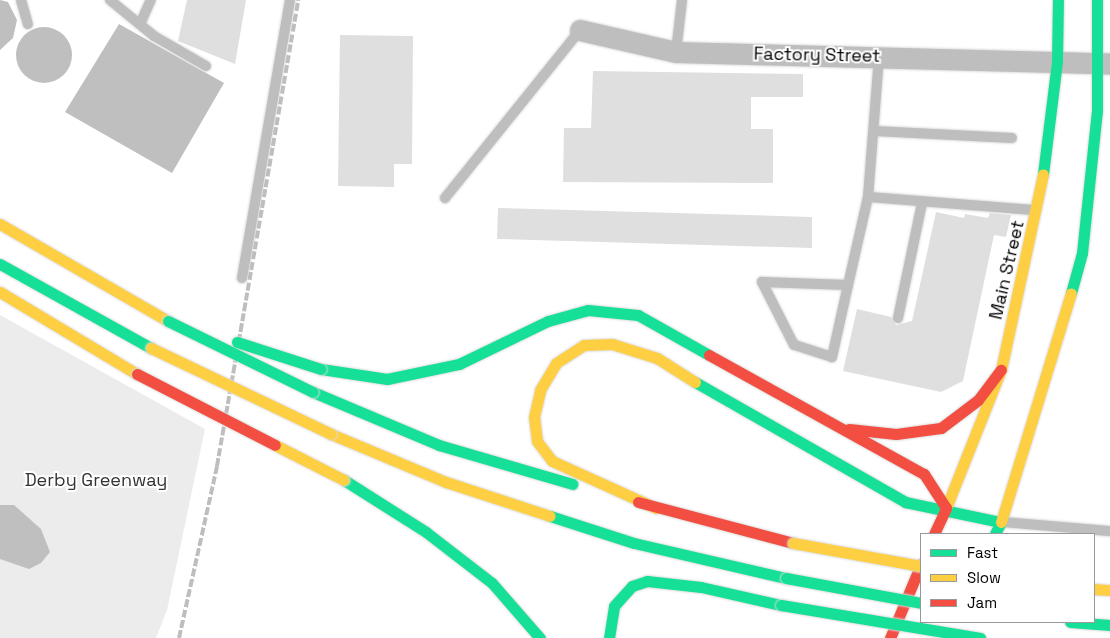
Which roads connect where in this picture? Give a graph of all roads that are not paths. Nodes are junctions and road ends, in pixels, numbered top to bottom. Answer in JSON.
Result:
{"nodes":[{"id":1,"x":21,"y":0,"type":"edge"},
{"id":2,"x":110,"y":0,"type":"edge"},
{"id":3,"x":151,"y":0,"type":"edge"},
{"id":4,"x":290,"y":0,"type":"edge"},
{"id":5,"x":682,"y":0,"type":"edge"},
{"id":6,"x":1058,"y":0,"type":"edge"},
{"id":7,"x":1097,"y":0,"type":"edge"},
{"id":8,"x":141,"y":22,"type":"junction"},
{"id":9,"x":28,"y":24,"type":"dead end"},
{"id":10,"x":580,"y":30,"type":"joint"},
{"id":11,"x":676,"y":52,"type":"junction"},
{"id":12,"x":879,"y":56,"type":"junction"},
{"id":13,"x":1058,"y":61,"type":"junction"},
{"id":14,"x":1103,"y":63,"type":"edge"},
{"id":15,"x":206,"y":66,"type":"dead end"},
{"id":16,"x":875,"y":131,"type":"junction"},
{"id":17,"x":1012,"y":138,"type":"dead end"},
{"id":18,"x":868,"y":197,"type":"junction"},
{"id":19,"x":445,"y":198,"type":"dead end"},
{"id":20,"x":922,"y":203,"type":"junction"},
{"id":21,"x":1038,"y":211,"type":"junction"},
{"id":22,"x":0,"y":224,"type":"edge"},
{"id":23,"x":0,"y":264,"type":"edge"},
{"id":24,"x":242,"y":278,"type":"dead end"},
{"id":25,"x":848,"y":285,"type":"junction"},
{"id":26,"x":0,"y":292,"type":"edge"},
{"id":27,"x":898,"y":318,"type":"dead end"},
{"id":28,"x":168,"y":321,"type":"junction"},
{"id":29,"x":1001,"y":370,"type":"junction"},
{"id":30,"x":824,"y":421,"type":"junction"},
{"id":31,"x":656,"y":508,"type":"junction"},
{"id":32,"x":946,"y":508,"type":"junction"},
{"id":33,"x":1000,"y":522,"type":"junction"},
{"id":34,"x":1110,"y":531,"type":"edge"},
{"id":35,"x":934,"y":533,"type":"edge"},
{"id":36,"x":995,"y":533,"type":"edge"},
{"id":37,"x":920,"y":565,"type":"edge"},
{"id":38,"x":920,"y":567,"type":"edge"},
{"id":39,"x":1095,"y":589,"type":"edge"},
{"id":40,"x":1110,"y":590,"type":"edge"},
{"id":41,"x":920,"y":603,"type":"edge"},
{"id":42,"x":958,"y":623,"type":"edge"},
{"id":43,"x":1083,"y":623,"type":"edge"},
{"id":44,"x":1110,"y":625,"type":"edge"},
{"id":45,"x":540,"y":638,"type":"edge"},
{"id":46,"x":610,"y":638,"type":"edge"},
{"id":47,"x":890,"y":638,"type":"edge"},
{"id":48,"x":951,"y":638,"type":"edge"},
{"id":49,"x":980,"y":638,"type":"edge"}],
"edges":[{"from":1,"to":9,"type":"lane"},
{"from":2,"to":8,"type":"lane"},
{"from":3,"to":8,"type":"lane"},
{"from":4,"to":24,"type":"lane"},
{"from":5,"to":11,"type":"lane"},
{"from":6,"to":13,"type":"main road","name":"Main Street"},
{"from":7,"to":14,"type":"main road"},
{"from":8,"to":15,"type":"lane"},
{"from":10,"to":11,"type":"street","name":"Factory Street"},
{"from":10,"to":19,"type":"lane"},
{"from":11,"to":12,"type":"street","name":"Factory Street"},
{"from":12,"to":13,"type":"street","name":"Factory Street"},
{"from":12,"to":16,"type":"lane"},
{"from":13,"to":14,"type":"street","name":"Factory Street"},
{"from":13,"to":21,"type":"main road","name":"Main Street"},
{"from":14,"to":33,"type":"main road"},
{"from":16,"to":17,"type":"lane"},
{"from":16,"to":18,"type":"lane"},
{"from":18,"to":20,"type":"lane"},
{"from":18,"to":25,"type":"lane"},
{"from":20,"to":21,"type":"lane"},
{"from":20,"to":27,"type":"lane"},
{"from":21,"to":29,"type":"main road","name":"Main Street"},
{"from":22,"to":28,"type":"main road"},
{"from":23,"to":41,"type":"main road","bridge":true},
{"from":25,"to":25,"type":"lane"},
{"from":26,"to":45,"type":"main road","bridge":true},
{"from":28,"to":30,"type":"main road","bridge":true},
{"from":28,"to":31,"type":"main road","bridge":true},
{"from":29,"to":30,"type":"main road"},
{"from":29,"to":32,"type":"main road","name":"Main Street"},
{"from":30,"to":32,"type":"main road"},
{"from":31,"to":32,"type":"main road"},
{"from":31,"to":37,"type":"main road","bridge":true},
{"from":32,"to":33,"type":"main road"},
{"from":32,"to":35,"type":"main road","name":"Main Street"},
{"from":33,"to":34,"type":"lane"},
{"from":33,"to":36,"type":"main road"},
{"from":38,"to":47,"type":"main road"},
{"from":39,"to":40,"type":"main road"},
{"from":42,"to":48,"type":"main road"},
{"from":43,"to":44,"type":"main road"},
{"from":46,"to":49,"type":"main road","bridge":true}]}
